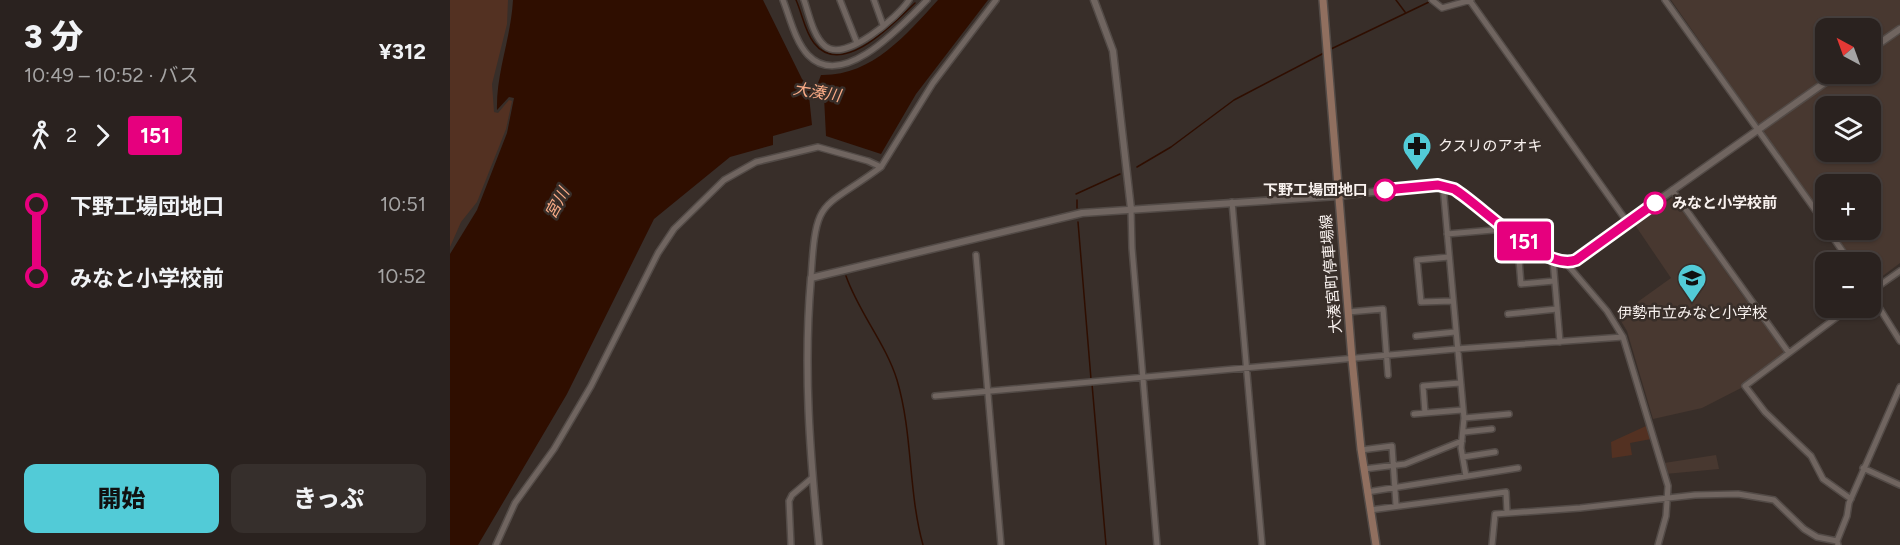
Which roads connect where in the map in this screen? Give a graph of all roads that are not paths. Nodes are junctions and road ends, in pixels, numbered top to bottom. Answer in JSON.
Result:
{"nodes":[{"id":1,"x":783,"y":0,"type":"edge"},
{"id":2,"x":804,"y":0,"type":"edge"},
{"id":3,"x":840,"y":0,"type":"edge"},
{"id":4,"x":874,"y":0,"type":"edge"},
{"id":5,"x":909,"y":0,"type":"edge"},
{"id":6,"x":927,"y":0,"type":"edge"},
{"id":7,"x":996,"y":0,"type":"edge"},
{"id":8,"x":1094,"y":0,"type":"edge"},
{"id":9,"x":1323,"y":0,"type":"edge"},
{"id":10,"x":1470,"y":0,"type":"edge"},
{"id":11,"x":1665,"y":0,"type":"edge"},
{"id":12,"x":1433,"y":2,"type":"edge"},
{"id":13,"x":883,"y":25,"type":"junction"},
{"id":14,"x":1900,"y":29,"type":"edge"},
{"id":15,"x":1881,"y":42,"type":"edge"},
{"id":16,"x":857,"y":43,"type":"junction"},
{"id":17,"x":1823,"y":84,"type":"edge"},
{"id":18,"x":1757,"y":130,"type":"junction"},
{"id":19,"x":881,"y":167,"type":"junction"},
{"id":20,"x":1443,"y":186,"type":"junction"},
{"id":21,"x":1672,"y":190,"type":"junction"},
{"id":22,"x":1338,"y":195,"type":"junction"},
{"id":23,"x":1232,"y":202,"type":"junction"},
{"id":24,"x":1131,"y":209,"type":"junction"},
{"id":25,"x":1815,"y":210,"type":"edge"},
{"id":26,"x":1500,"y":223,"type":"junction"},
{"id":27,"x":1628,"y":223,"type":"junction"},
{"id":28,"x":1447,"y":234,"type":"junction"},
{"id":29,"x":1522,"y":240,"type":"junction"},
{"id":30,"x":976,"y":255,"type":"dead end"},
{"id":31,"x":1449,"y":257,"type":"junction"},
{"id":32,"x":1553,"y":260,"type":"junction"},
{"id":33,"x":1566,"y":263,"type":"junction"},
{"id":34,"x":1900,"y":271,"type":"edge"},
{"id":35,"x":811,"y":278,"type":"junction"},
{"id":36,"x":1554,"y":281,"type":"junction"},
{"id":37,"x":1881,"y":285,"type":"edge"},
{"id":38,"x":1452,"y":301,"type":"junction"},
{"id":39,"x":1557,"y":309,"type":"junction"},
{"id":40,"x":1881,"y":311,"type":"edge"},
{"id":41,"x":1348,"y":312,"type":"junction"},
{"id":42,"x":1508,"y":314,"type":"dead end"},
{"id":43,"x":1836,"y":318,"type":"edge"},
{"id":44,"x":1455,"y":333,"type":"junction"},
{"id":45,"x":1416,"y":336,"type":"dead end"},
{"id":46,"x":1623,"y":337,"type":"junction"},
{"id":47,"x":1900,"y":341,"type":"edge"},
{"id":48,"x":1560,"y":342,"type":"junction"},
{"id":49,"x":1456,"y":349,"type":"junction"},
{"id":50,"x":1789,"y":353,"type":"junction"},
{"id":51,"x":1386,"y":355,"type":"junction"},
{"id":52,"x":1352,"y":359,"type":"junction"},
{"id":53,"x":1247,"y":367,"type":"junction"},
{"id":54,"x":1389,"y":375,"type":"dead end"},
{"id":55,"x":1143,"y":377,"type":"junction"},
{"id":56,"x":1460,"y":383,"type":"junction"},
{"id":57,"x":1900,"y":387,"type":"edge"},
{"id":58,"x":988,"y":390,"type":"junction"},
{"id":59,"x":935,"y":396,"type":"dead end"},
{"id":60,"x":1462,"y":410,"type":"junction"},
{"id":61,"x":1425,"y":413,"type":"junction"},
{"id":62,"x":1414,"y":414,"type":"dead end"},
{"id":63,"x":1509,"y":414,"type":"dead end"},
{"id":64,"x":1464,"y":418,"type":"junction"},
{"id":65,"x":1492,"y":429,"type":"dead end"},
{"id":66,"x":1464,"y":432,"type":"junction"},
{"id":67,"x":1462,"y":441,"type":"junction"},
{"id":68,"x":1361,"y":450,"type":"junction"},
{"id":69,"x":1496,"y":452,"type":"dead end"},
{"id":70,"x":1463,"y":457,"type":"junction"},
{"id":71,"x":1392,"y":465,"type":"junction"},
{"id":72,"x":1518,"y":468,"type":"dead end"},
{"id":73,"x":1863,"y":468,"type":"junction"},
{"id":74,"x":1364,"y":469,"type":"junction"},
{"id":75,"x":1466,"y":476,"type":"junction"},
{"id":76,"x":812,"y":478,"type":"junction"},
{"id":77,"x":1900,"y":485,"type":"edge"},
{"id":78,"x":1393,"y":487,"type":"junction"},
{"id":79,"x":1367,"y":492,"type":"junction"},
{"id":80,"x":1669,"y":498,"type":"junction"},
{"id":81,"x":1851,"y":499,"type":"junction"},
{"id":82,"x":1396,"y":505,"type":"junction"},
{"id":83,"x":1370,"y":510,"type":"junction"},
{"id":84,"x":1507,"y":512,"type":"junction"},
{"id":85,"x":1838,"y":543,"type":"edge"},
{"id":86,"x":496,"y":545,"type":"edge"},
{"id":87,"x":791,"y":545,"type":"edge"},
{"id":88,"x":819,"y":545,"type":"edge"},
{"id":89,"x":1001,"y":545,"type":"edge"},
{"id":90,"x":1157,"y":545,"type":"edge"},
{"id":91,"x":1262,"y":545,"type":"edge"},
{"id":92,"x":1376,"y":545,"type":"edge"},
{"id":93,"x":1492,"y":545,"type":"edge"},
{"id":94,"x":1658,"y":545,"type":"edge"}],
"edges":[{"from":1,"to":6,"type":"street"},
{"from":2,"to":16,"type":"street"},
{"from":3,"to":16,"type":"street"},
{"from":4,"to":13,"type":"street"},
{"from":5,"to":13,"type":"street"},
{"from":7,"to":19,"type":"street"},
{"from":8,"to":24,"type":"street"},
{"from":9,"to":22,"type":"main road","name":"大湊宮町停車場線"},
{"from":10,"to":12,"type":"street"},
{"from":10,"to":27,"type":"street"},
{"from":11,"to":18,"type":"street"},
{"from":13,"to":16,"type":"street"},
{"from":14,"to":15,"type":"street"},
{"from":17,"to":18,"type":"street"},
{"from":18,"to":21,"type":"street"},
{"from":18,"to":25,"type":"street"},
{"from":19,"to":35,"type":"street"},
{"from":19,"to":86,"type":"street"},
{"from":20,"to":22,"type":"street"},
{"from":20,"to":26,"type":"street"},
{"from":20,"to":28,"type":"street"},
{"from":21,"to":27,"type":"street"},
{"from":21,"to":50,"type":"street"},
{"from":22,"to":23,"type":"street"},
{"from":22,"to":41,"type":"main road","name":"大湊宮町停車場線"},
{"from":23,"to":24,"type":"street"},
{"from":23,"to":53,"type":"street"},
{"from":24,"to":35,"type":"street"},
{"from":24,"to":55,"type":"street"},
{"from":26,"to":28,"type":"street"},
{"from":26,"to":29,"type":"street"},
{"from":27,"to":33,"type":"street"},
{"from":28,"to":31,"type":"street"},
{"from":29,"to":32,"type":"street"},
{"from":29,"to":36,"type":"street"},
{"from":30,"to":58,"type":"street"},
{"from":31,"to":38,"type":"street"},
{"from":31,"to":38,"type":"street"},
{"from":32,"to":33,"type":"street"},
{"from":32,"to":36,"type":"street"},
{"from":33,"to":46,"type":"street"},
{"from":34,"to":37,"type":"street"},
{"from":35,"to":76,"type":"street"},
{"from":36,"to":39,"type":"street"},
{"from":38,"to":44,"type":"street"},
{"from":39,"to":42,"type":"street"},
{"from":39,"to":48,"type":"street"},
{"from":40,"to":47,"type":"street"},
{"from":41,"to":51,"type":"street"},
{"from":41,"to":52,"type":"main road","name":"大湊宮町停車場線"},
{"from":43,"to":50,"type":"street"},
{"from":44,"to":45,"type":"street"},
{"from":44,"to":49,"type":"street"},
{"from":46,"to":48,"type":"street"},
{"from":46,"to":80,"type":"street"},
{"from":48,"to":49,"type":"street"},
{"from":49,"to":51,"type":"street"},
{"from":49,"to":56,"type":"street"},
{"from":50,"to":81,"type":"street"},
{"from":51,"to":52,"type":"street"},
{"from":51,"to":54,"type":"street"},
{"from":52,"to":53,"type":"street"},
{"from":52,"to":68,"type":"main road","name":"大湊宮町停車場線"},
{"from":53,"to":55,"type":"street"},
{"from":53,"to":91,"type":"street"},
{"from":55,"to":58,"type":"street"},
{"from":55,"to":90,"type":"street"},
{"from":56,"to":60,"type":"street"},
{"from":56,"to":61,"type":"street"},
{"from":57,"to":73,"type":"street"},
{"from":58,"to":59,"type":"street"},
{"from":58,"to":89,"type":"street"},
{"from":60,"to":61,"type":"street"},
{"from":60,"to":64,"type":"street"},
{"from":61,"to":62,"type":"street"},
{"from":63,"to":64,"type":"street"},
{"from":64,"to":66,"type":"street"},
{"from":65,"to":66,"type":"street"},
{"from":66,"to":67,"type":"street"},
{"from":67,"to":70,"type":"street"},
{"from":67,"to":71,"type":"street"},
{"from":68,"to":71,"type":"street"},
{"from":68,"to":74,"type":"main road","name":"大湊宮町停車場線"},
{"from":69,"to":70,"type":"street"},
{"from":70,"to":75,"type":"street"},
{"from":71,"to":74,"type":"street"},
{"from":71,"to":78,"type":"street"},
{"from":72,"to":75,"type":"street"},
{"from":73,"to":77,"type":"street"},
{"from":73,"to":81,"type":"street"},
{"from":74,"to":79,"type":"main road","name":"大湊宮町停車場線"},
{"from":75,"to":78,"type":"street"},
{"from":76,"to":87,"type":"street"},
{"from":76,"to":88,"type":"street"},
{"from":78,"to":79,"type":"street"},
{"from":78,"to":82,"type":"street"},
{"from":79,"to":83,"type":"main road","name":"大湊宮町停車場線"},
{"from":80,"to":84,"type":"street"},
{"from":80,"to":85,"type":"street"},
{"from":80,"to":94,"type":"street"},
{"from":81,"to":85,"type":"street"},
{"from":82,"to":83,"type":"street"},
{"from":82,"to":84,"type":"street"},
{"from":83,"to":92,"type":"main road","name":"大湊宮町停車場線"},
{"from":84,"to":93,"type":"street"}]}
